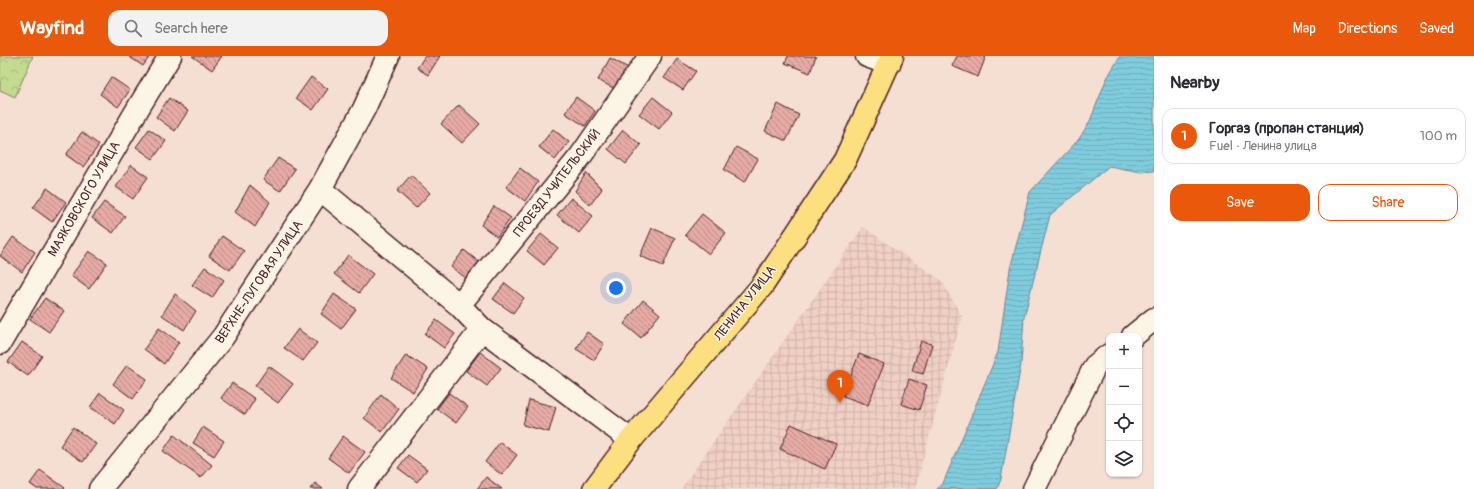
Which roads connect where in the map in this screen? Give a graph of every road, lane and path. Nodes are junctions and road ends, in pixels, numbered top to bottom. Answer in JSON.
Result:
{"nodes":[{"id":1,"x":170,"y":56,"type":"edge"},
{"id":2,"x":388,"y":56,"type":"edge"},
{"id":3,"x":650,"y":56,"type":"edge"},
{"id":4,"x":867,"y":56,"type":"edge"},
{"id":5,"x":890,"y":60,"type":"edge"},
{"id":6,"x":320,"y":189,"type":"junction"},
{"id":7,"x":459,"y":306,"type":"junction"},
{"id":8,"x":1154,"y":319,"type":"edge"},
{"id":9,"x":482,"y":329,"type":"junction"},
{"id":10,"x":1137,"y":333,"type":"edge"},
{"id":11,"x":0,"y":343,"type":"edge"},
{"id":12,"x":1106,"y":357,"type":"edge"},
{"id":13,"x":631,"y":440,"type":"junction"},
{"id":14,"x":100,"y":489,"type":"edge"},
{"id":15,"x":359,"y":489,"type":"edge"},
{"id":16,"x":594,"y":489,"type":"edge"},
{"id":17,"x":1034,"y":489,"type":"edge"}],
"edges":[{"from":1,"to":11,"type":"street","name":"МАЯКОВСКОГО УЛИЦА"},
{"from":2,"to":6,"type":"street","name":"ВЕРХНЕ-ЛУГОВАЯ УЛИЦА"},
{"from":3,"to":7,"type":"street","name":"ПРОЕЗД УЧИТЕЛЬСКИЙ"},
{"from":4,"to":5,"type":"street"},
{"from":5,"to":13,"type":"main road","name":"ЛЕНИНА УЛИЦА"},
{"from":6,"to":7,"type":"street"},
{"from":6,"to":14,"type":"street","name":"ВЕРХНЕ-ЛУГОВАЯ УЛИЦА"},
{"from":7,"to":9,"type":"street"},
{"from":8,"to":10,"type":"street"},
{"from":9,"to":13,"type":"street"},
{"from":9,"to":15,"type":"street"},
{"from":12,"to":17,"type":"street"},
{"from":13,"to":16,"type":"main road","name":"ЛЕНИНА УЛИЦА"}]}
